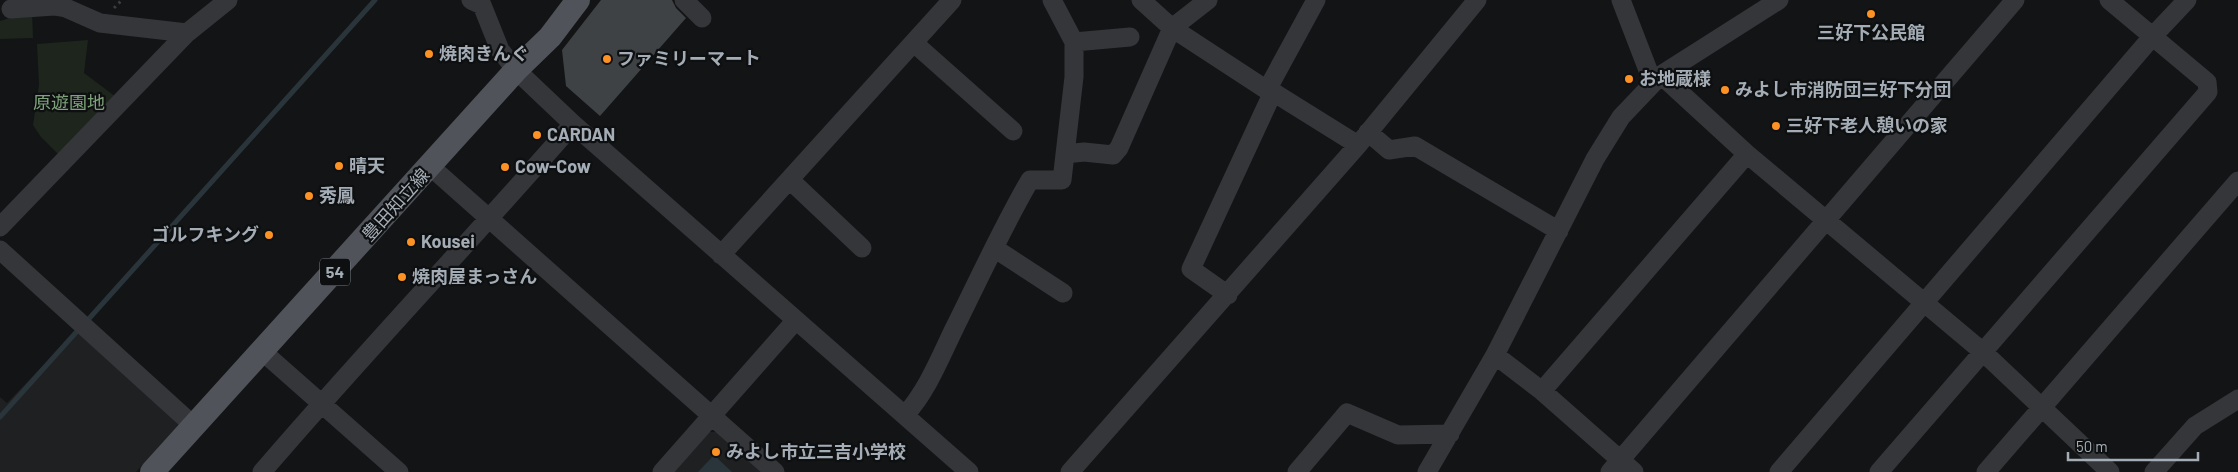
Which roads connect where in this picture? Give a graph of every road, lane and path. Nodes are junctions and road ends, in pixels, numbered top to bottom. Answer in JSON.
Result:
{"nodes":[{"id":1,"x":228,"y":0,"type":"edge"},
{"id":2,"x":471,"y":0,"type":"edge"},
{"id":3,"x":558,"y":0,"type":"edge"},
{"id":4,"x":578,"y":0,"type":"edge"},
{"id":5,"x":684,"y":0,"type":"edge"},
{"id":6,"x":952,"y":0,"type":"edge"},
{"id":7,"x":1052,"y":0,"type":"edge"},
{"id":8,"x":1141,"y":0,"type":"edge"},
{"id":9,"x":1208,"y":0,"type":"edge"},
{"id":10,"x":1316,"y":0,"type":"edge"},
{"id":11,"x":1477,"y":0,"type":"edge"},
{"id":12,"x":1621,"y":0,"type":"edge"},
{"id":13,"x":1779,"y":0,"type":"edge"},
{"id":14,"x":2015,"y":0,"type":"edge"},
{"id":15,"x":2109,"y":0,"type":"edge"},
{"id":16,"x":2187,"y":0,"type":"edge"},
{"id":17,"x":11,"y":9,"type":"dead end"},
{"id":18,"x":702,"y":18,"type":"dead end"},
{"id":19,"x":1172,"y":28,"type":"junction"},
{"id":20,"x":188,"y":33,"type":"junction"},
{"id":21,"x":1130,"y":37,"type":"dead end"},
{"id":22,"x":2152,"y":37,"type":"junction"},
{"id":23,"x":1074,"y":42,"type":"junction"},
{"id":24,"x":914,"y":43,"type":"junction"},
{"id":25,"x":516,"y":70,"type":"junction"},
{"id":26,"x":1657,"y":79,"type":"junction"},
{"id":27,"x":1270,"y":91,"type":"junction"},
{"id":28,"x":573,"y":124,"type":"junction"},
{"id":29,"x":1013,"y":131,"type":"dead end"},
{"id":30,"x":1363,"y":138,"type":"junction"},
{"id":31,"x":1065,"y":154,"type":"junction"},
{"id":32,"x":1746,"y":154,"type":"junction"},
{"id":33,"x":430,"y":166,"type":"junction"},
{"id":34,"x":790,"y":180,"type":"junction"},
{"id":35,"x":2238,"y":181,"type":"edge"},
{"id":36,"x":490,"y":219,"type":"junction"},
{"id":37,"x":1826,"y":221,"type":"junction"},
{"id":38,"x":0,"y":226,"type":"edge"},
{"id":39,"x":1558,"y":231,"type":"junction"},
{"id":40,"x":862,"y":248,"type":"dead end"},
{"id":41,"x":994,"y":248,"type":"junction"},
{"id":42,"x":0,"y":250,"type":"edge"},
{"id":43,"x":722,"y":255,"type":"junction"},
{"id":44,"x":1063,"y":293,"type":"dead end"},
{"id":45,"x":1228,"y":295,"type":"junction"},
{"id":46,"x":1923,"y":302,"type":"junction"},
{"id":47,"x":796,"y":320,"type":"junction"},
{"id":48,"x":263,"y":352,"type":"junction"},
{"id":49,"x":1982,"y":352,"type":"junction"},
{"id":50,"x":1495,"y":355,"type":"junction"},
{"id":51,"x":1542,"y":391,"type":"junction"},
{"id":52,"x":2238,"y":400,"type":"edge"},
{"id":53,"x":322,"y":403,"type":"junction"},
{"id":54,"x":2041,"y":409,"type":"junction"},
{"id":55,"x":905,"y":415,"type":"junction"},
{"id":56,"x":711,"y":417,"type":"junction"},
{"id":57,"x":194,"y":426,"type":"junction"},
{"id":58,"x":1450,"y":434,"type":"junction"},
{"id":59,"x":1621,"y":468,"type":"edge"},
{"id":60,"x":152,"y":472,"type":"edge"},
{"id":61,"x":262,"y":472,"type":"edge"},
{"id":62,"x":399,"y":472,"type":"edge"},
{"id":63,"x":662,"y":472,"type":"edge"},
{"id":64,"x":775,"y":472,"type":"edge"},
{"id":65,"x":968,"y":472,"type":"edge"},
{"id":66,"x":1070,"y":472,"type":"edge"},
{"id":67,"x":1297,"y":472,"type":"edge"},
{"id":68,"x":1427,"y":472,"type":"edge"},
{"id":69,"x":1779,"y":472,"type":"edge"},
{"id":70,"x":1879,"y":472,"type":"edge"},
{"id":71,"x":1986,"y":472,"type":"edge"},
{"id":72,"x":2110,"y":472,"type":"edge"},
{"id":73,"x":2154,"y":472,"type":"edge"}],
"edges":[{"from":1,"to":20,"type":"street"},
{"from":2,"to":25,"type":"street"},
{"from":3,"to":25,"type":"main road","name":"豊田知立線","number":"54"},
{"from":4,"to":25,"type":"main road","name":"豊田知立線","number":"54"},
{"from":5,"to":18,"type":"street"},
{"from":6,"to":24,"type":"street"},
{"from":7,"to":23,"type":"street"},
{"from":8,"to":19,"type":"street"},
{"from":9,"to":19,"type":"street"},
{"from":10,"to":27,"type":"street"},
{"from":11,"to":30,"type":"street"},
{"from":12,"to":26,"type":"street"},
{"from":13,"to":26,"type":"street"},
{"from":14,"to":37,"type":"street"},
{"from":15,"to":22,"type":"street"},
{"from":16,"to":22,"type":"street"},
{"from":17,"to":20,"type":"street"},
{"from":19,"to":27,"type":"street"},
{"from":19,"to":31,"type":"street"},
{"from":20,"to":38,"type":"street"},
{"from":21,"to":23,"type":"street"},
{"from":22,"to":46,"type":"street"},
{"from":22,"to":49,"type":"street"},
{"from":23,"to":31,"type":"street"},
{"from":24,"to":29,"type":"street"},
{"from":24,"to":34,"type":"street"},
{"from":25,"to":28,"type":"street"},
{"from":25,"to":33,"type":"main road","name":"豊田知立線","number":"54"},
{"from":26,"to":32,"type":"street"},
{"from":26,"to":39,"type":"street"},
{"from":27,"to":30,"type":"street"},
{"from":27,"to":45,"type":"street"},
{"from":28,"to":36,"type":"street"},
{"from":28,"to":43,"type":"street"},
{"from":30,"to":39,"type":"street"},
{"from":30,"to":45,"type":"street"},
{"from":31,"to":41,"type":"street"},
{"from":32,"to":37,"type":"street"},
{"from":32,"to":51,"type":"street"},
{"from":33,"to":36,"type":"street"},
{"from":33,"to":48,"type":"main road","name":"豊田知立線","number":"54"},
{"from":34,"to":40,"type":"street"},
{"from":34,"to":43,"type":"street"},
{"from":35,"to":54,"type":"street"},
{"from":36,"to":53,"type":"street"},
{"from":36,"to":56,"type":"street"},
{"from":37,"to":46,"type":"street"},
{"from":37,"to":59,"type":"street"},
{"from":39,"to":50,"type":"street"},
{"from":41,"to":44,"type":"street"},
{"from":41,"to":55,"type":"street"},
{"from":42,"to":57,"type":"street"},
{"from":43,"to":47,"type":"street"},
{"from":45,"to":66,"type":"street"},
{"from":46,"to":49,"type":"street"},
{"from":46,"to":69,"type":"street"},
{"from":47,"to":55,"type":"street"},
{"from":47,"to":56,"type":"street"},
{"from":48,"to":53,"type":"street"},
{"from":48,"to":57,"type":"main road","name":"豊田知立線","number":"54"},
{"from":49,"to":54,"type":"street"},
{"from":49,"to":70,"type":"street"},
{"from":50,"to":51,"type":"street"},
{"from":50,"to":58,"type":"street"},
{"from":51,"to":59,"type":"street"},
{"from":52,"to":73,"type":"street"},
{"from":53,"to":61,"type":"street"},
{"from":53,"to":62,"type":"street"},
{"from":54,"to":71,"type":"street"},
{"from":54,"to":72,"type":"street"},
{"from":55,"to":65,"type":"street"},
{"from":56,"to":63,"type":"street"},
{"from":56,"to":64,"type":"street"},
{"from":57,"to":60,"type":"main road","name":"豊田知立線","number":"54"},
{"from":58,"to":67,"type":"street"},
{"from":58,"to":68,"type":"street"}]}
